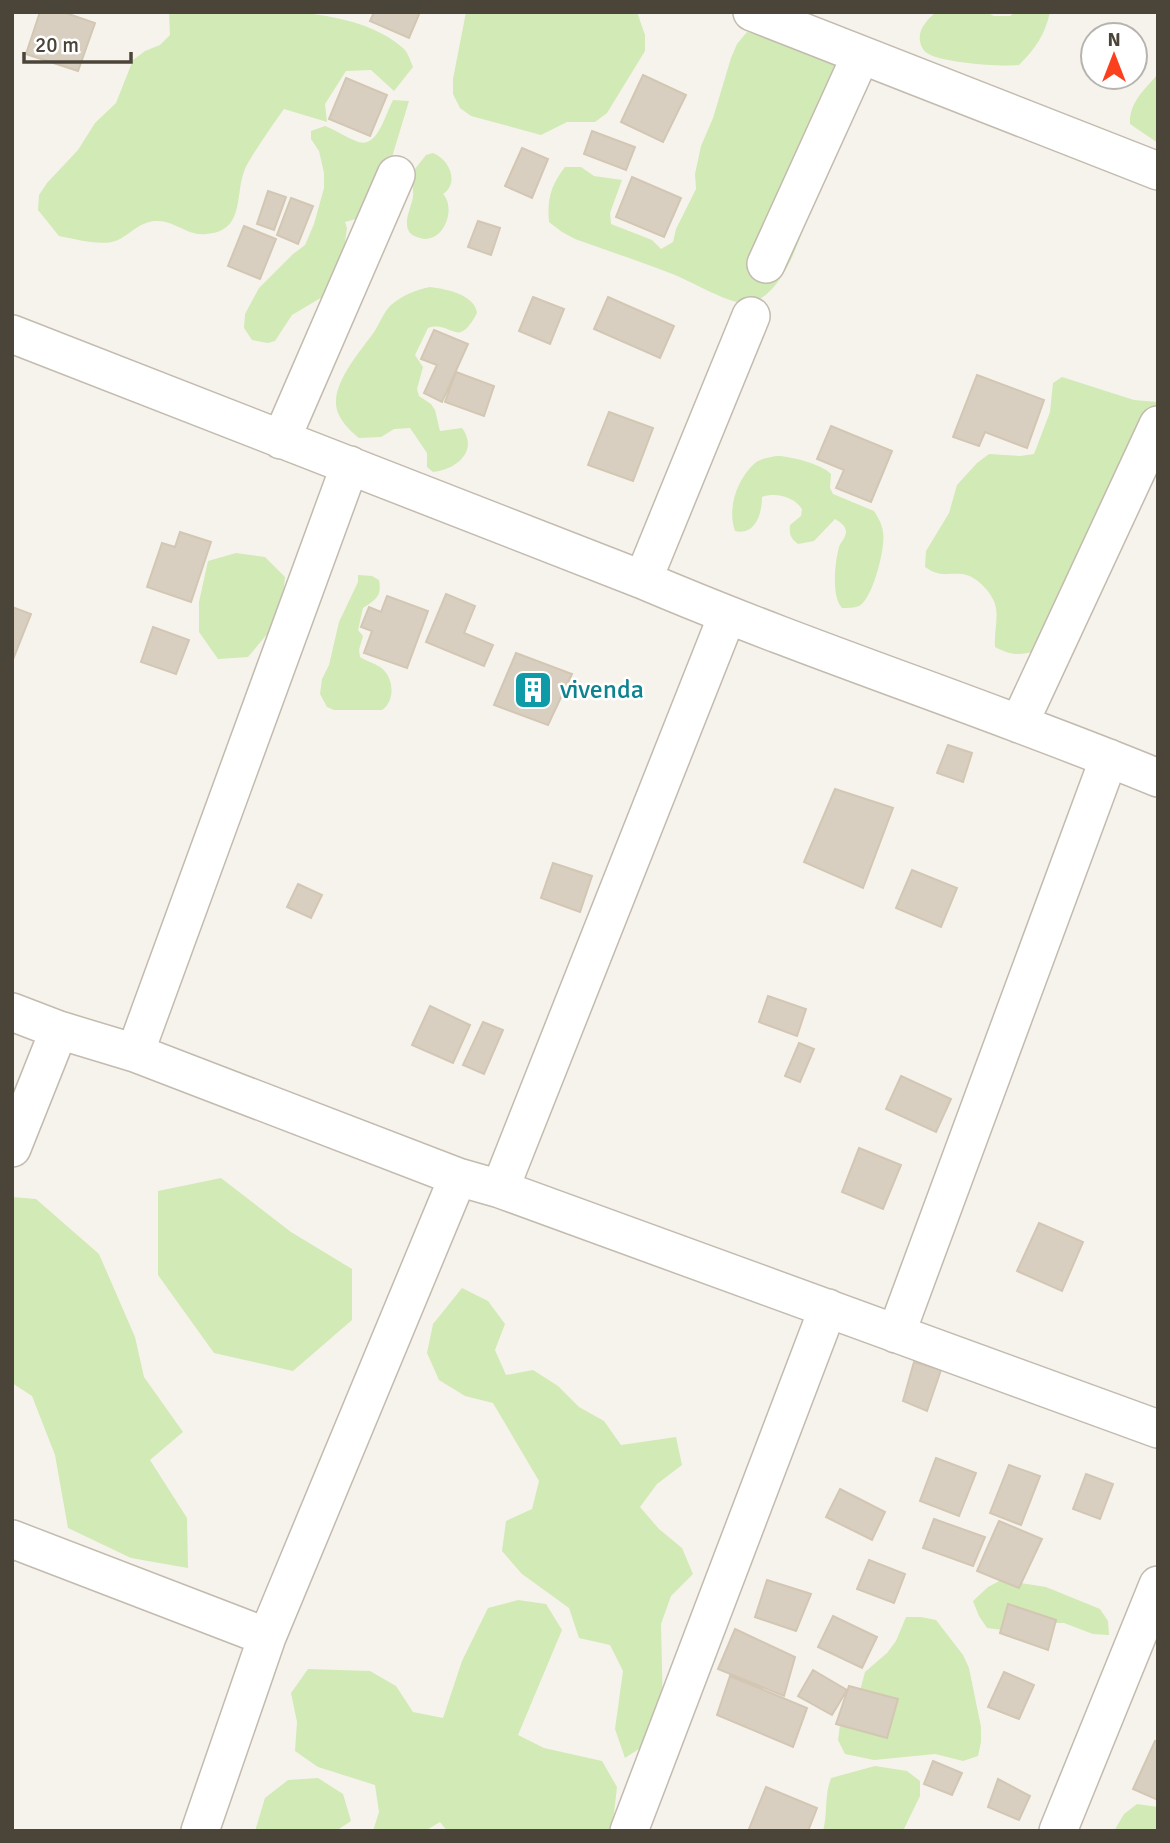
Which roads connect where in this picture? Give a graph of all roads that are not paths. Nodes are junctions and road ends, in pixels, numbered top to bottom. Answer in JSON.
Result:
{"nodes":[{"id":1,"x":752,"y":12,"type":"edge"},
{"id":2,"x":862,"y":55,"type":"junction"},
{"id":3,"x":1158,"y":171,"type":"edge"},
{"id":4,"x":396,"y":175,"type":"dead end"},
{"id":5,"x":766,"y":264,"type":"dead end"},
{"id":6,"x":751,"y":316,"type":"dead end"},
{"id":7,"x":12,"y":334,"type":"edge"},
{"id":8,"x":1158,"y":425,"type":"edge"},
{"id":9,"x":281,"y":440,"type":"junction"},
{"id":10,"x":350,"y":465,"type":"junction"},
{"id":11,"x":643,"y":580,"type":"junction"},
{"id":12,"x":727,"y":616,"type":"junction"},
{"id":13,"x":1019,"y":724,"type":"junction"},
{"id":14,"x":1109,"y":758,"type":"junction"},
{"id":15,"x":1158,"y":778,"type":"edge"},
{"id":16,"x":12,"y":1012,"type":"edge"},
{"id":17,"x":59,"y":1030,"type":"junction"},
{"id":18,"x":135,"y":1054,"type":"junction"},
{"id":19,"x":12,"y":1148,"type":"edge"},
{"id":20,"x":458,"y":1177,"type":"junction"},
{"id":21,"x":500,"y":1189,"type":"junction"},
{"id":22,"x":828,"y":1308,"type":"junction"},
{"id":23,"x":896,"y":1334,"type":"junction"},
{"id":24,"x":1158,"y":1429,"type":"edge"},
{"id":25,"x":12,"y":1539,"type":"edge"},
{"id":26,"x":1158,"y":1585,"type":"edge"},
{"id":27,"x":267,"y":1637,"type":"junction"},
{"id":28,"x":200,"y":1831,"type":"edge"},
{"id":29,"x":629,"y":1831,"type":"edge"},
{"id":30,"x":1058,"y":1831,"type":"edge"}],
"edges":[{"from":1,"to":2,"type":"street"},
{"from":2,"to":3,"type":"street"},
{"from":2,"to":5,"type":"street"},
{"from":4,"to":9,"type":"street"},
{"from":6,"to":11,"type":"street"},
{"from":7,"to":9,"type":"street"},
{"from":8,"to":13,"type":"street"},
{"from":9,"to":10,"type":"street"},
{"from":10,"to":11,"type":"street"},
{"from":10,"to":18,"type":"street"},
{"from":11,"to":12,"type":"street"},
{"from":12,"to":13,"type":"street"},
{"from":12,"to":21,"type":"street"},
{"from":13,"to":14,"type":"street"},
{"from":14,"to":15,"type":"street"},
{"from":14,"to":23,"type":"street"},
{"from":16,"to":17,"type":"street"},
{"from":17,"to":18,"type":"street"},
{"from":17,"to":19,"type":"street"},
{"from":18,"to":20,"type":"street"},
{"from":20,"to":21,"type":"street"},
{"from":20,"to":27,"type":"street"},
{"from":21,"to":22,"type":"street"},
{"from":22,"to":23,"type":"street"},
{"from":22,"to":29,"type":"street"},
{"from":23,"to":24,"type":"street"},
{"from":25,"to":27,"type":"street"},
{"from":26,"to":30,"type":"street"},
{"from":27,"to":28,"type":"street"}]}
